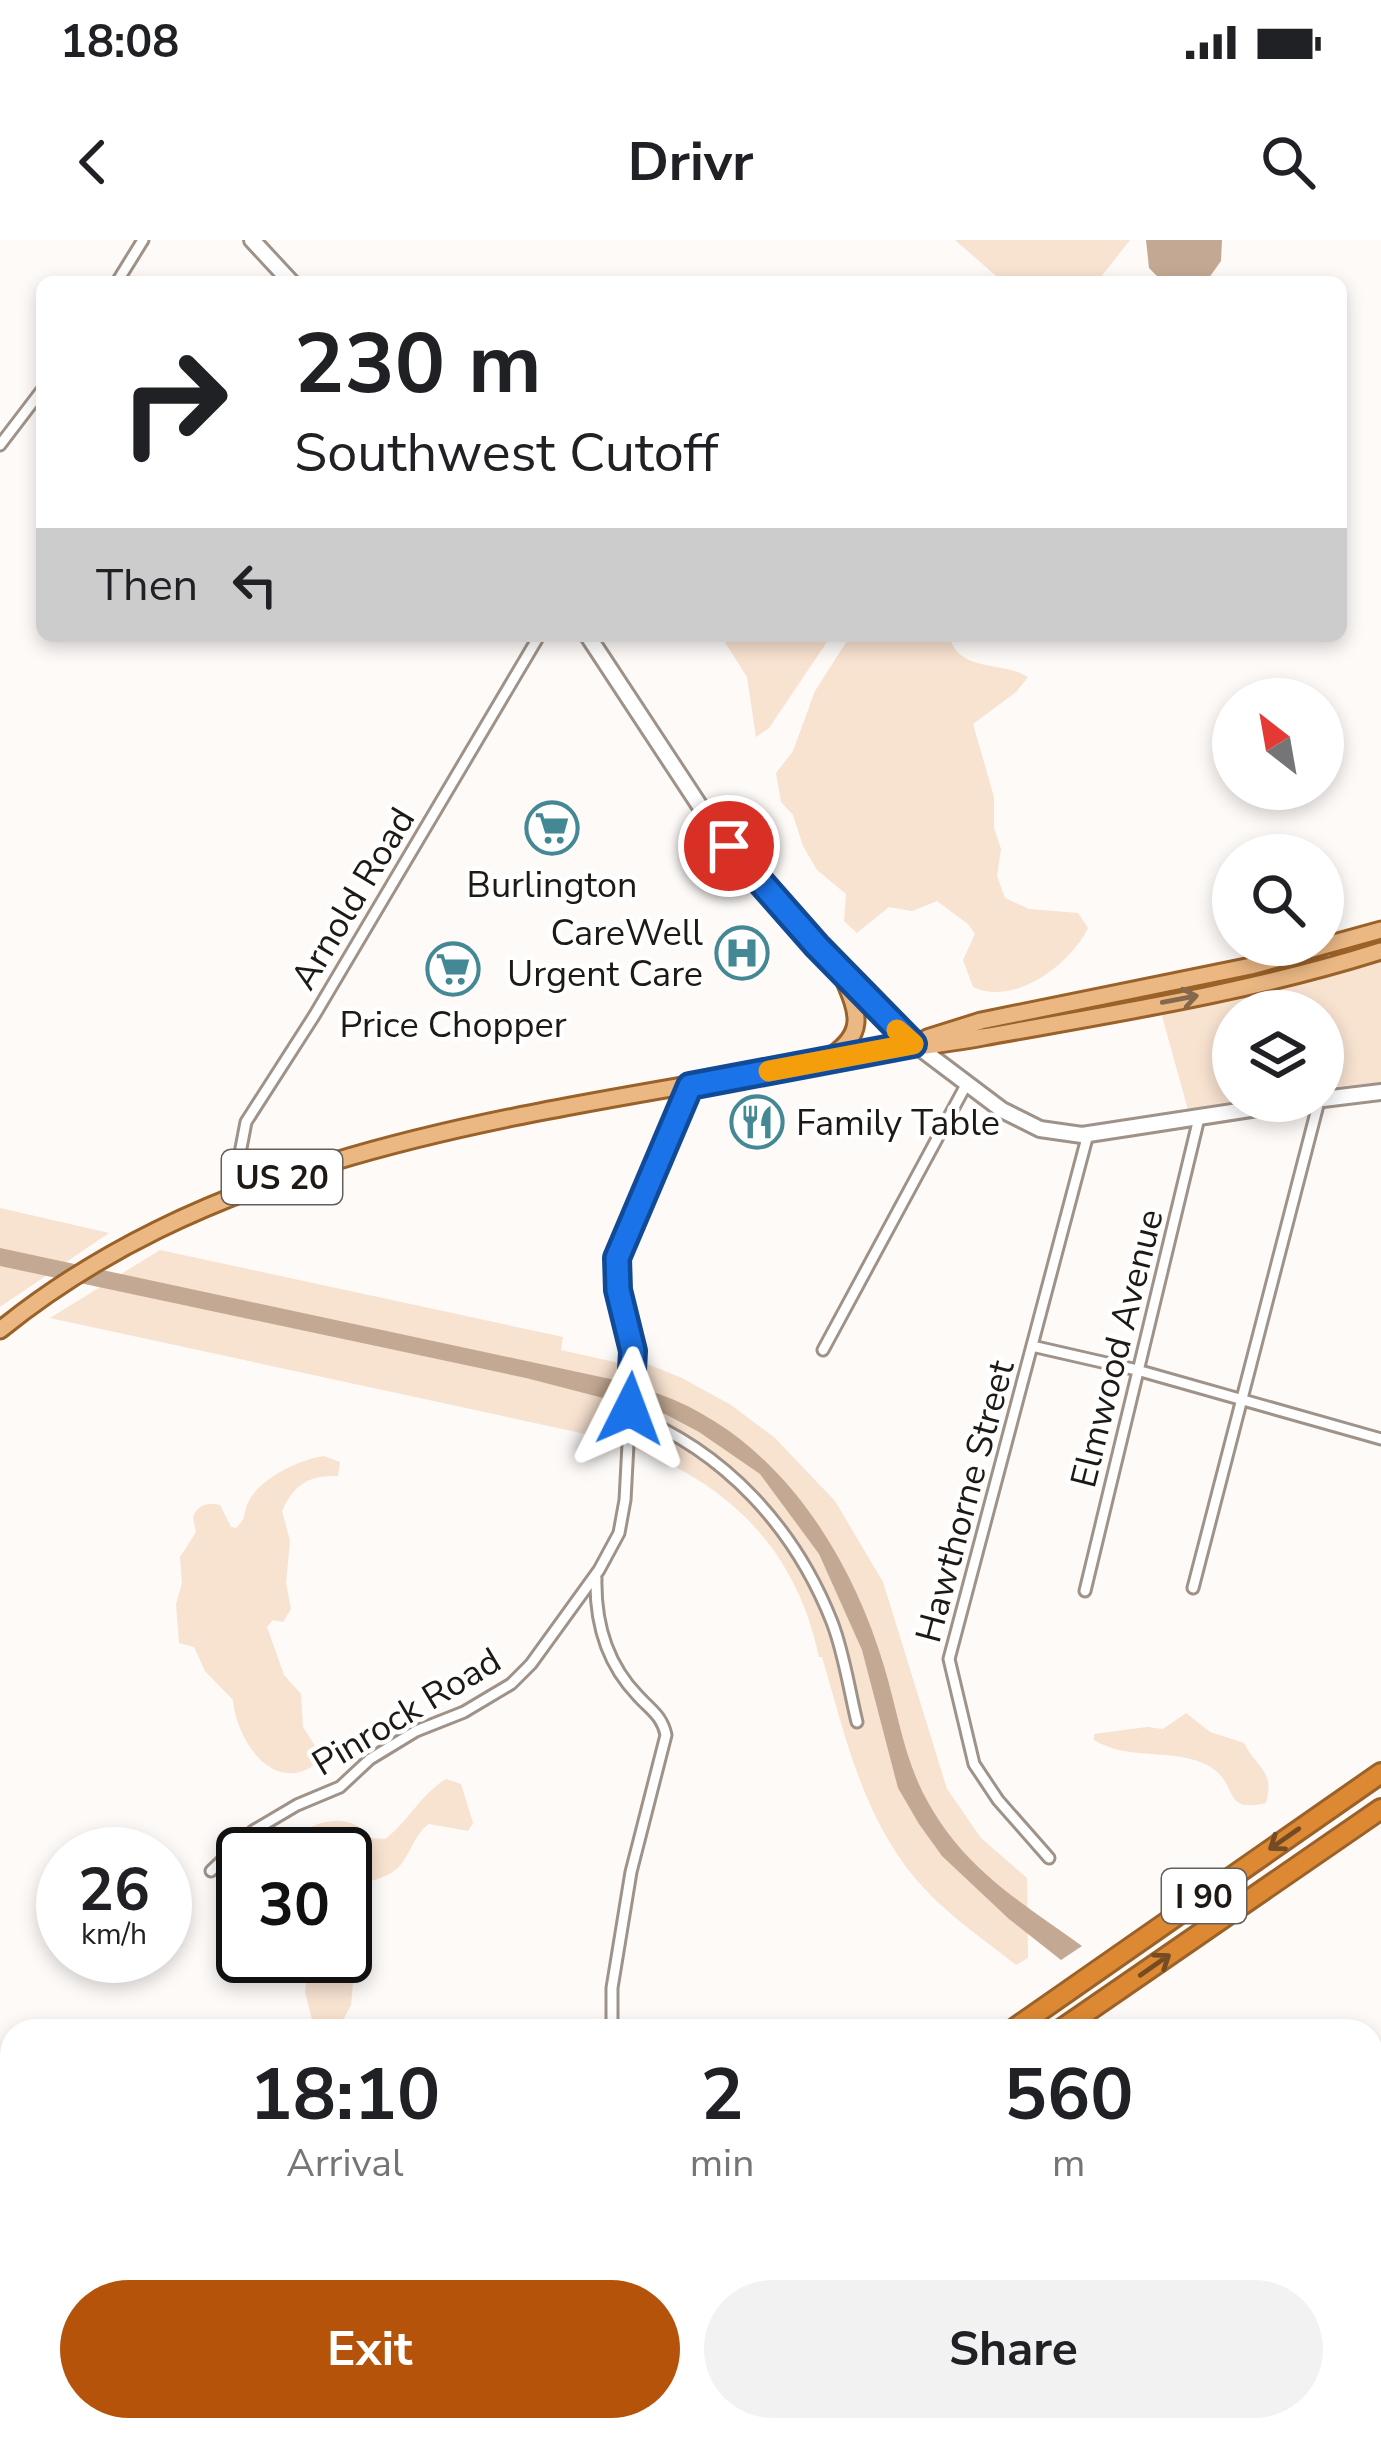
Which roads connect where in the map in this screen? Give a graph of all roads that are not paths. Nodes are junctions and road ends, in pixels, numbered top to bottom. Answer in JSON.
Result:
{"nodes":[{"id":1,"x":143,"y":240,"type":"edge"},
{"id":2,"x":252,"y":240,"type":"edge"},
{"id":3,"x":122,"y":276,"type":"edge"},
{"id":4,"x":285,"y":276,"type":"edge"},
{"id":5,"x":36,"y":398,"type":"edge"},
{"id":6,"x":0,"y":445,"type":"edge"},
{"id":7,"x":535,"y":642,"type":"edge"},
{"id":8,"x":592,"y":642,"type":"edge"},
{"id":9,"x":1381,"y":930,"type":"edge"},
{"id":10,"x":1381,"y":950,"type":"edge"},
{"id":11,"x":840,"y":970,"type":"junction"},
{"id":12,"x":913,"y":1044,"type":"junction"},
{"id":13,"x":830,"y":1060,"type":"junction"},
{"id":14,"x":966,"y":1085,"type":"junction"},
{"id":15,"x":690,"y":1086,"type":"junction"},
{"id":16,"x":1381,"y":1092,"type":"edge"},
{"id":17,"x":1344,"y":1097,"type":"edge"},
{"id":18,"x":1212,"y":1116,"type":"edge"},
{"id":19,"x":1199,"y":1118,"type":"junction"},
{"id":20,"x":1315,"y":1122,"type":"edge"},
{"id":21,"x":1088,"y":1134,"type":"junction"},
{"id":22,"x":232,"y":1195,"type":"junction"},
{"id":23,"x":9,"y":1321,"type":"edge"},
{"id":24,"x":1032,"y":1346,"type":"junction"},
{"id":25,"x":823,"y":1350,"type":"dead end"},
{"id":26,"x":1137,"y":1370,"type":"junction"},
{"id":27,"x":1241,"y":1398,"type":"junction"},
{"id":28,"x":630,"y":1412,"type":"junction"},
{"id":29,"x":1381,"y":1439,"type":"edge"},
{"id":30,"x":596,"y":1574,"type":"junction"},
{"id":31,"x":1193,"y":1588,"type":"dead end"},
{"id":32,"x":1085,"y":1591,"type":"dead end"},
{"id":33,"x":857,"y":1722,"type":"dead end"},
{"id":34,"x":1381,"y":1773,"type":"edge"},
{"id":35,"x":1381,"y":1809,"type":"edge"},
{"id":36,"x":1049,"y":1858,"type":"dead end"},
{"id":37,"x":212,"y":1871,"type":"dead end"},
{"id":38,"x":612,"y":2019,"type":"edge"},
{"id":39,"x":1028,"y":2019,"type":"edge"},
{"id":40,"x":1076,"y":2019,"type":"edge"}],
"edges":[{"from":1,"to":3,"type":"street"},
{"from":2,"to":4,"type":"main road"},
{"from":5,"to":6,"type":"street"},
{"from":7,"to":22,"type":"street","name":"Arnold Road"},
{"from":8,"to":11,"type":"main road"},
{"from":9,"to":12,"type":"main road","number":"US 20"},
{"from":12,"to":10,"type":"main road","number":"US 20","one_way":true},
{"from":11,"to":12,"type":"main road"},
{"from":11,"to":13,"type":"main road"},
{"from":12,"to":13,"type":"main road","number":"US 20"},
{"from":12,"to":14,"type":"main road"},
{"from":13,"to":15,"type":"main road","number":"US 20"},
{"from":14,"to":21,"type":"main road"},
{"from":14,"to":25,"type":"street"},
{"from":15,"to":22,"type":"main road","number":"US 20"},
{"from":15,"to":28,"type":"street","name":"Pinrock Road"},
{"from":16,"to":17,"type":"main road"},
{"from":18,"to":19,"type":"main road"},
{"from":19,"to":21,"type":"main road"},
{"from":19,"to":26,"type":"street","name":"Elmwood Avenue"},
{"from":20,"to":27,"type":"street"},
{"from":21,"to":24,"type":"street","name":"Hawthorne Street"},
{"from":22,"to":23,"type":"main road","number":"US 20"},
{"from":24,"to":26,"type":"street"},
{"from":24,"to":36,"type":"street","name":"Hawthorne Street"},
{"from":26,"to":27,"type":"street"},
{"from":26,"to":32,"type":"street","name":"Elmwood Avenue"},
{"from":27,"to":29,"type":"street"},
{"from":27,"to":31,"type":"street"},
{"from":28,"to":30,"type":"street","name":"Pinrock Road"},
{"from":28,"to":33,"type":"street"},
{"from":30,"to":37,"type":"street","name":"Pinrock Road"},
{"from":30,"to":38,"type":"street"},
{"from":34,"to":39,"type":"highway","number":"I 90","one_way":true},
{"from":40,"to":35,"type":"highway","number":"I 90","one_way":true}]}
